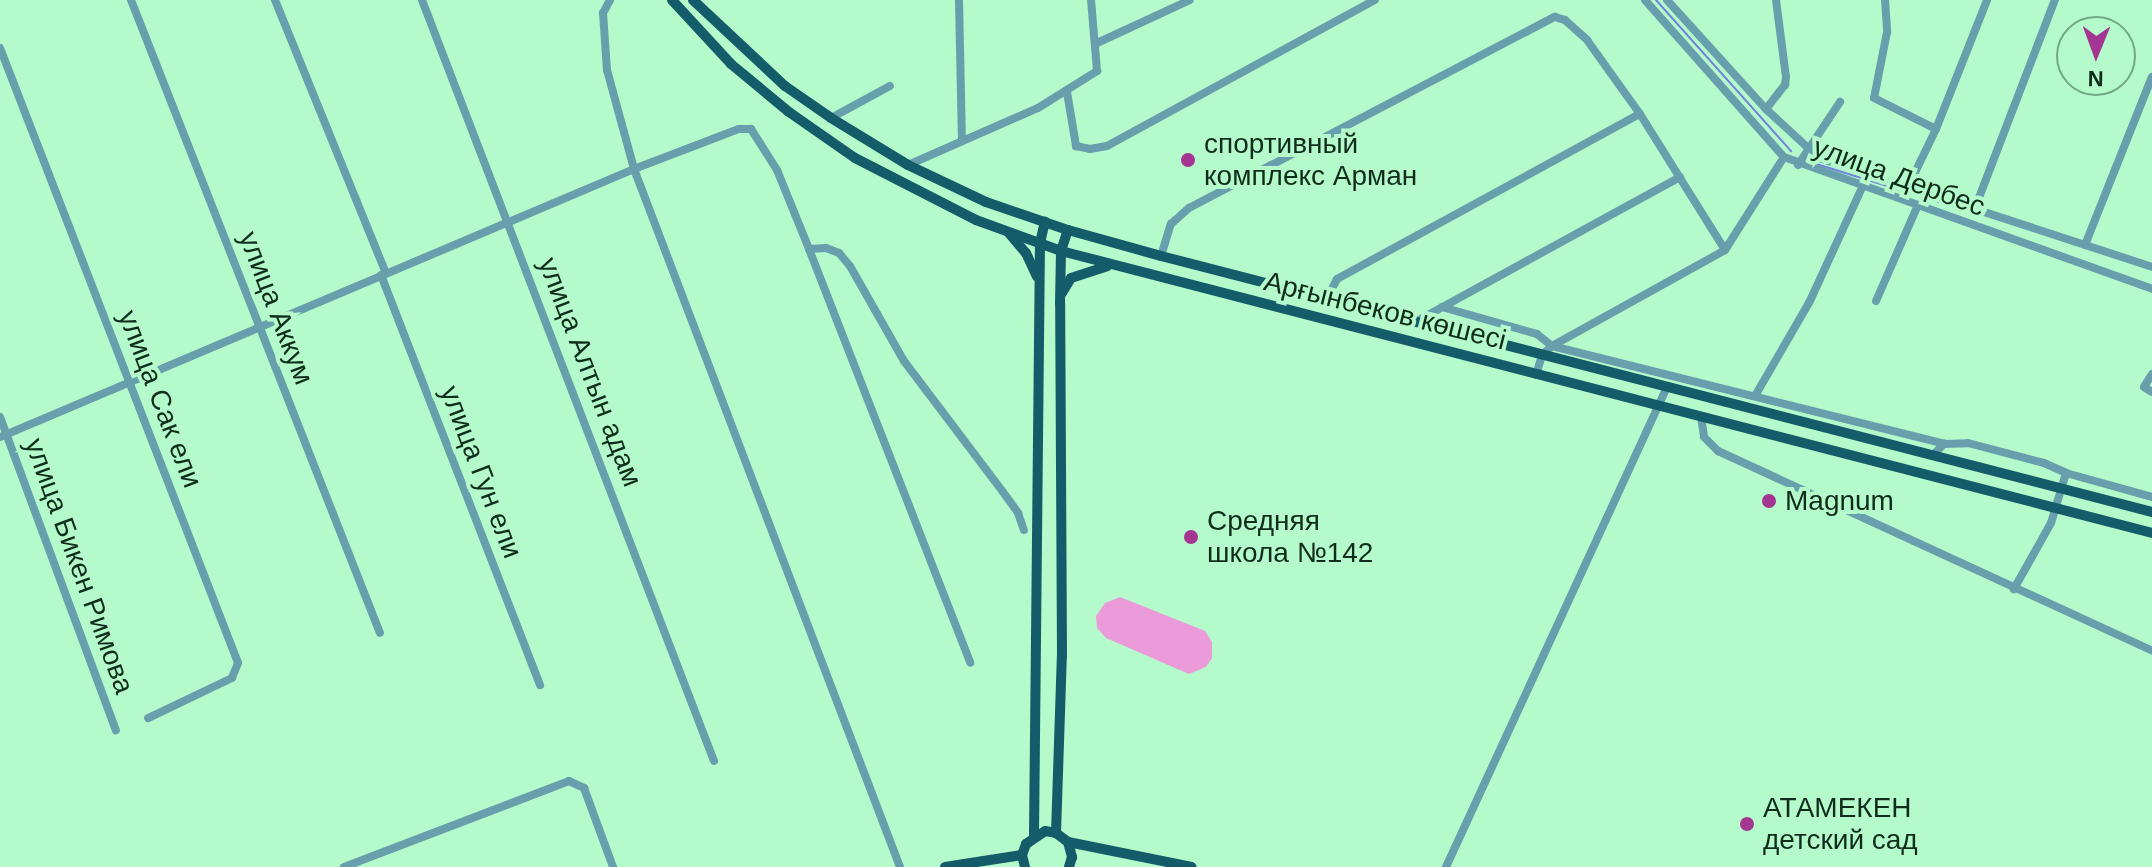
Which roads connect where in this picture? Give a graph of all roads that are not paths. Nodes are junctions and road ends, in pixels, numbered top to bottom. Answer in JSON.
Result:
{"nodes":[{"id":1,"x":131,"y":0,"type":"edge"},
{"id":2,"x":275,"y":0,"type":"edge"},
{"id":3,"x":422,"y":0,"type":"edge"},
{"id":4,"x":610,"y":0,"type":"edge"},
{"id":5,"x":672,"y":0,"type":"edge"},
{"id":6,"x":693,"y":0,"type":"edge"},
{"id":7,"x":959,"y":0,"type":"edge"},
{"id":8,"x":1091,"y":0,"type":"edge"},
{"id":9,"x":1190,"y":0,"type":"edge"},
{"id":10,"x":1375,"y":0,"type":"edge"},
{"id":11,"x":1645,"y":0,"type":"edge"},
{"id":12,"x":1667,"y":0,"type":"edge"},
{"id":13,"x":1776,"y":0,"type":"edge"},
{"id":14,"x":1885,"y":0,"type":"edge"},
{"id":15,"x":1987,"y":0,"type":"edge"},
{"id":16,"x":2055,"y":0,"type":"edge"},
{"id":17,"x":1097,"y":43,"type":"junction"},
{"id":18,"x":0,"y":48,"type":"edge"},
{"id":19,"x":2152,"y":77,"type":"edge"},
{"id":20,"x":890,"y":86,"type":"dead end"},
{"id":21,"x":1067,"y":92,"type":"junction"},
{"id":22,"x":1840,"y":102,"type":"dead end"},
{"id":23,"x":1766,"y":109,"type":"junction"},
{"id":24,"x":1640,"y":114,"type":"junction"},
{"id":25,"x":831,"y":118,"type":"junction"},
{"id":26,"x":1936,"y":129,"type":"junction"},
{"id":27,"x":962,"y":138,"type":"junction"},
{"id":28,"x":1808,"y":150,"type":"junction"},
{"id":29,"x":1784,"y":157,"type":"junction"},
{"id":30,"x":908,"y":165,"type":"junction"},
{"id":31,"x":1798,"y":165,"type":"junction"},
{"id":32,"x":634,"y":169,"type":"junction"},
{"id":33,"x":1680,"y":177,"type":"junction"},
{"id":34,"x":1908,"y":187,"type":"junction"},
{"id":35,"x":1862,"y":188,"type":"junction"},
{"id":36,"x":1917,"y":207,"type":"junction"},
{"id":37,"x":1975,"y":208,"type":"junction"},
{"id":38,"x":507,"y":222,"type":"junction"},
{"id":39,"x":1045,"y":222,"type":"junction"},
{"id":40,"x":1068,"y":230,"type":"junction"},
{"id":41,"x":1008,"y":232,"type":"junction"},
{"id":42,"x":1040,"y":243,"type":"junction"},
{"id":43,"x":2085,"y":245,"type":"junction"},
{"id":44,"x":809,"y":249,"type":"junction"},
{"id":45,"x":1725,"y":250,"type":"junction"},
{"id":46,"x":1061,"y":251,"type":"junction"},
{"id":47,"x":1161,"y":256,"type":"junction"},
{"id":48,"x":1111,"y":265,"type":"junction"},
{"id":49,"x":2152,"y":267,"type":"edge"},
{"id":50,"x":384,"y":274,"type":"junction"},
{"id":51,"x":2152,"y":289,"type":"edge"},
{"id":52,"x":1040,"y":291,"type":"junction"},
{"id":53,"x":1327,"y":298,"type":"junction"},
{"id":54,"x":1876,"y":301,"type":"dead end"},
{"id":55,"x":1060,"y":303,"type":"junction"},
{"id":56,"x":1442,"y":307,"type":"junction"},
{"id":57,"x":1417,"y":321,"type":"junction"},
{"id":58,"x":260,"y":329,"type":"junction"},
{"id":59,"x":1552,"y":346,"type":"junction"},
{"id":60,"x":1542,"y":355,"type":"junction"},
{"id":61,"x":2152,"y":374,"type":"edge"},
{"id":62,"x":1536,"y":375,"type":"junction"},
{"id":63,"x":130,"y":384,"type":"junction"},
{"id":64,"x":1667,"y":387,"type":"junction"},
{"id":65,"x":2152,"y":392,"type":"edge"},
{"id":66,"x":1755,"y":396,"type":"junction"},
{"id":67,"x":1658,"y":406,"type":"junction"},
{"id":68,"x":0,"y":417,"type":"edge"},
{"id":69,"x":1701,"y":417,"type":"junction"},
{"id":70,"x":3,"y":435,"type":"edge"},
{"id":71,"x":1944,"y":444,"type":"junction"},
{"id":72,"x":1933,"y":455,"type":"junction"},
{"id":73,"x":2066,"y":473,"type":"junction"},
{"id":74,"x":2062,"y":489,"type":"junction"},
{"id":75,"x":2152,"y":497,"type":"edge"},
{"id":76,"x":2056,"y":509,"type":"junction"},
{"id":77,"x":2152,"y":512,"type":"edge"},
{"id":78,"x":1024,"y":530,"type":"dead end"},
{"id":79,"x":2152,"y":533,"type":"edge"},
{"id":80,"x":2014,"y":589,"type":"junction"},
{"id":81,"x":380,"y":633,"type":"dead end"},
{"id":82,"x":2152,"y":651,"type":"edge"},
{"id":83,"x":970,"y":663,"type":"dead end"},
{"id":84,"x":540,"y":685,"type":"dead end"},
{"id":85,"x":148,"y":718,"type":"dead end"},
{"id":86,"x":116,"y":730,"type":"dead end"},
{"id":87,"x":714,"y":761,"type":"dead end"},
{"id":88,"x":1056,"y":833,"type":"junction"},
{"id":89,"x":1034,"y":835,"type":"junction"},
{"id":90,"x":1068,"y":842,"type":"junction"},
{"id":91,"x":1022,"y":855,"type":"junction"},
{"id":92,"x":344,"y":867,"type":"edge"},
{"id":93,"x":613,"y":867,"type":"edge"},
{"id":94,"x":900,"y":867,"type":"edge"},
{"id":95,"x":945,"y":867,"type":"edge"},
{"id":96,"x":1025,"y":867,"type":"edge"},
{"id":97,"x":1069,"y":867,"type":"edge"},
{"id":98,"x":1192,"y":867,"type":"edge"},
{"id":99,"x":1446,"y":867,"type":"edge"}],
"edges":[{"from":1,"to":58,"type":"street","name":"улица Аккум"},
{"from":2,"to":50,"type":"street","name":"улица Гун ели"},
{"from":3,"to":38,"type":"street","name":"улица Алтын адам"},
{"from":4,"to":32,"type":"street"},
{"from":5,"to":41,"type":"main road","name":"Арғынбеков көшесі"},
{"from":6,"to":25,"type":"main road","name":"Арғынбеков көшесі"},
{"from":7,"to":27,"type":"street"},
{"from":8,"to":17,"type":"street"},
{"from":9,"to":17,"type":"street"},
{"from":10,"to":21,"type":"street"},
{"from":11,"to":29,"type":"street","name":"улица Дербес"},
{"from":12,"to":23,"type":"street","name":"улица Дербес"},
{"from":13,"to":23,"type":"street"},
{"from":14,"to":26,"type":"street"},
{"from":15,"to":26,"type":"street"},
{"from":16,"to":37,"type":"street"},
{"from":17,"to":21,"type":"street"},
{"from":18,"to":63,"type":"street","name":"улица Сак ели"},
{"from":19,"to":43,"type":"street"},
{"from":20,"to":25,"type":"street"},
{"from":21,"to":27,"type":"street"},
{"from":22,"to":28,"type":"street"},
{"from":23,"to":28,"type":"street","name":"улица Дербес"},
{"from":24,"to":33,"type":"street"},
{"from":24,"to":47,"type":"street"},
{"from":24,"to":53,"type":"street"},
{"from":25,"to":30,"type":"main road","name":"Арғынбеков көшесі"},
{"from":26,"to":34,"type":"street"},
{"from":27,"to":30,"type":"street"},
{"from":28,"to":31,"type":"street"},
{"from":28,"to":34,"type":"street","name":"улица Дербес"},
{"from":29,"to":31,"type":"street","name":"улица Дербес"},
{"from":29,"to":45,"type":"street"},
{"from":30,"to":39,"type":"main road","name":"Арғынбеков көшесі"},
{"from":31,"to":35,"type":"street","name":"улица Дербес"},
{"from":32,"to":38,"type":"street"},
{"from":32,"to":44,"type":"street"},
{"from":32,"to":94,"type":"street"},
{"from":33,"to":45,"type":"street"},
{"from":33,"to":56,"type":"street"},
{"from":34,"to":37,"type":"street","name":"улица Дербес"},
{"from":35,"to":36,"type":"street","name":"улица Дербес"},
{"from":35,"to":66,"type":"street"},
{"from":36,"to":51,"type":"street","name":"улица Дербес"},
{"from":36,"to":54,"type":"street"},
{"from":37,"to":43,"type":"street","name":"улица Дербес"},
{"from":38,"to":50,"type":"street"},
{"from":38,"to":87,"type":"street","name":"улица Алтын адам"},
{"from":39,"to":40,"type":"main road","name":"Арғынбеков көшесі"},
{"from":39,"to":42,"type":"main road"},
{"from":40,"to":46,"type":"main road"},
{"from":40,"to":47,"type":"main road","name":"Арғынбеков көшесі"},
{"from":41,"to":42,"type":"main road","name":"Арғынбеков көшесі"},
{"from":41,"to":52,"type":"main road"},
{"from":42,"to":46,"type":"main road","name":"Арғынбеков көшесі"},
{"from":42,"to":52,"type":"main road"},
{"from":43,"to":49,"type":"street","name":"улица Дербес"},
{"from":44,"to":78,"type":"street"},
{"from":44,"to":83,"type":"street"},
{"from":45,"to":59,"type":"street"},
{"from":46,"to":48,"type":"main road","name":"Арғынбеков көшесі"},
{"from":46,"to":55,"type":"main road"},
{"from":47,"to":53,"type":"main road","name":"Арғынбеков көшесі"},
{"from":48,"to":55,"type":"main road"},
{"from":48,"to":62,"type":"main road","name":"Арғынбеков көшесі"},
{"from":50,"to":58,"type":"street"},
{"from":50,"to":84,"type":"street","name":"улица Гун ели"},
{"from":52,"to":89,"type":"main road"},
{"from":53,"to":57,"type":"main road","name":"Арғынбеков көшесі"},
{"from":55,"to":88,"type":"main road"},
{"from":56,"to":57,"type":"street"},
{"from":56,"to":59,"type":"street"},
{"from":57,"to":60,"type":"main road","name":"Арғынбеков көшесі"},
{"from":58,"to":63,"type":"street"},
{"from":58,"to":81,"type":"street","name":"улица Аккум"},
{"from":59,"to":60,"type":"street"},
{"from":59,"to":66,"type":"street"},
{"from":60,"to":62,"type":"street"},
{"from":60,"to":64,"type":"main road","name":"Арғынбеков көшесі"},
{"from":61,"to":65,"type":"street"},
{"from":62,"to":67,"type":"main road","name":"Арғынбеков көшесі"},
{"from":63,"to":70,"type":"street"},
{"from":63,"to":85,"type":"street","name":"улица Сак ели"},
{"from":64,"to":67,"type":"street"},
{"from":64,"to":72,"type":"main road","name":"Арғынбеков көшесі"},
{"from":66,"to":71,"type":"street"},
{"from":67,"to":69,"type":"main road","name":"Арғынбеков көшесі"},
{"from":67,"to":99,"type":"street"},
{"from":68,"to":70,"type":"street","name":"улица Бикен Римова"},
{"from":69,"to":76,"type":"main road","name":"Арғынбеков көшесі"},
{"from":69,"to":80,"type":"street"},
{"from":70,"to":86,"type":"street","name":"улица Бикен Римова"},
{"from":71,"to":72,"type":"street"},
{"from":71,"to":73,"type":"street"},
{"from":72,"to":74,"type":"main road","name":"Арғынбеков көшесі"},
{"from":73,"to":74,"type":"street"},
{"from":73,"to":75,"type":"street"},
{"from":74,"to":76,"type":"street"},
{"from":74,"to":77,"type":"main road","name":"Арғынбеков көшесі"},
{"from":76,"to":79,"type":"main road","name":"Арғынбеков көшесі"},
{"from":76,"to":80,"type":"street"},
{"from":80,"to":82,"type":"street"},
{"from":88,"to":89,"type":"main road"},
{"from":88,"to":90,"type":"main road"},
{"from":89,"to":91,"type":"main road"},
{"from":90,"to":97,"type":"main road"},
{"from":90,"to":98,"type":"main road"},
{"from":91,"to":95,"type":"main road"},
{"from":91,"to":96,"type":"main road"},
{"from":92,"to":93,"type":"street"}]}
